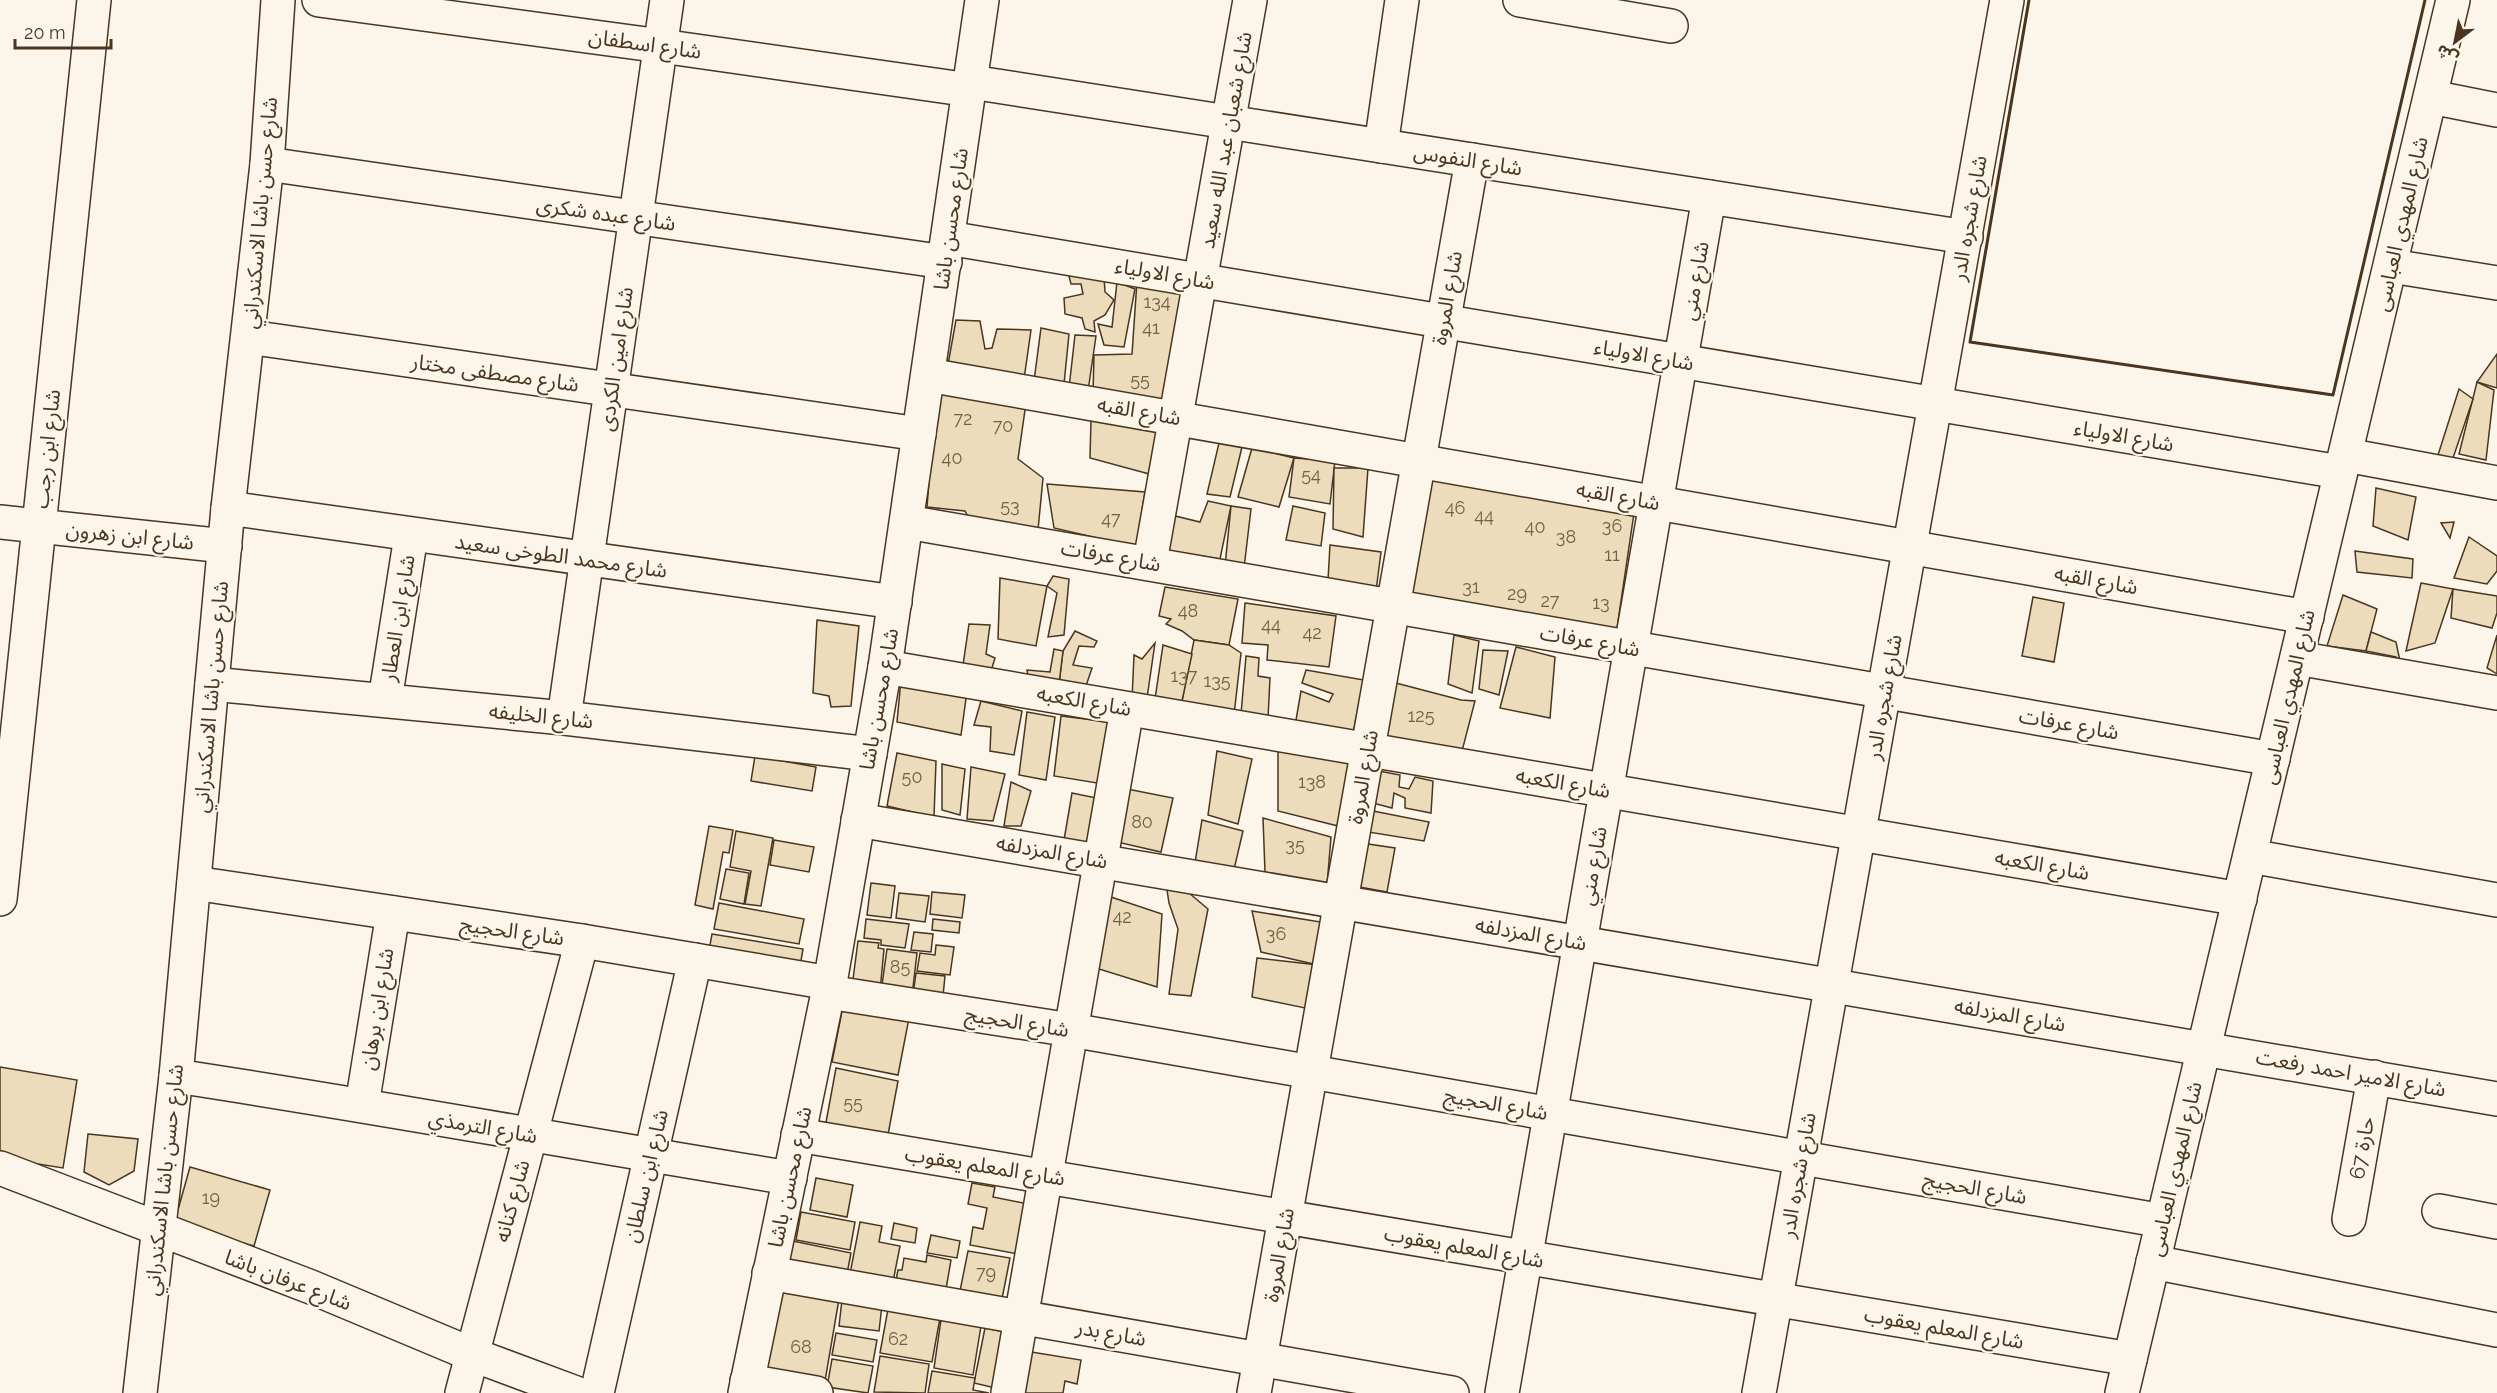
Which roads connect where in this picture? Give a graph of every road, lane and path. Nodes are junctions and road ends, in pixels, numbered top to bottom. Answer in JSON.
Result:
{"nodes":[{"id":1,"x":94,"y":0,"type":"edge"},
{"id":2,"x":278,"y":0,"type":"edge"},
{"id":3,"x":320,"y":0,"type":"edge"},
{"id":4,"x":667,"y":0,"type":"edge"},
{"id":5,"x":982,"y":0,"type":"edge"},
{"id":6,"x":1250,"y":0,"type":"edge"},
{"id":7,"x":1402,"y":0,"type":"edge"},
{"id":8,"x":1520,"y":0,"type":"edge"},
{"id":9,"x":2007,"y":0,"type":"edge"},
{"id":10,"x":2453,"y":0,"type":"edge"},
{"id":11,"x":1671,"y":26,"type":"dead end"},
{"id":12,"x":661,"y":46,"type":"junction"},
{"id":13,"x":970,"y":86,"type":"junction"},
{"id":14,"x":2431,"y":97,"type":"junction"},
{"id":15,"x":2497,"y":110,"type":"edge"},
{"id":16,"x":1229,"y":122,"type":"junction"},
{"id":17,"x":1381,"y":146,"type":"junction"},
{"id":18,"x":1472,"y":160,"type":"junction"},
{"id":19,"x":267,"y":164,"type":"junction"},
{"id":20,"x":1709,"y":197,"type":"junction"},
{"id":21,"x":636,"y":218,"type":"junction"},
{"id":22,"x":1966,"y":237,"type":"junction"},
{"id":23,"x":947,"y":250,"type":"junction"},
{"id":24,"x":2391,"y":266,"type":"junction"},
{"id":25,"x":1201,"y":280,"type":"junction"},
{"id":26,"x":2497,"y":283,"type":"edge"},
{"id":27,"x":1443,"y":321,"type":"junction"},
{"id":28,"x":249,"y":337,"type":"junction"},
{"id":29,"x":1681,"y":361,"type":"junction"},
{"id":30,"x":928,"y":375,"type":"junction"},
{"id":31,"x":612,"y":390,"type":"junction"},
{"id":32,"x":1936,"y":404,"type":"junction"},
{"id":33,"x":1176,"y":417,"type":"junction"},
{"id":34,"x":920,"y":434,"type":"junction"},
{"id":35,"x":1419,"y":460,"type":"junction"},
{"id":36,"x":2343,"y":464,"type":"junction"},
{"id":37,"x":2497,"y":483,"type":"edge"},
{"id":38,"x":1656,"y":503,"type":"junction"},
{"id":39,"x":228,"y":508,"type":"junction"},
{"id":40,"x":0,"y":522,"type":"edge"},
{"id":41,"x":907,"y":522,"type":"junction"},
{"id":42,"x":39,"y":526,"type":"junction"},
{"id":43,"x":411,"y":536,"type":"junction"},
{"id":44,"x":225,"y":546,"type":"junction"},
{"id":45,"x":1910,"y":548,"type":"junction"},
{"id":46,"x":587,"y":560,"type":"junction"},
{"id":47,"x":1150,"y":562,"type":"junction"},
{"id":48,"x":895,"y":603,"type":"junction"},
{"id":49,"x":1393,"y":606,"type":"junction"},
{"id":50,"x":2307,"y":617,"type":"junction"},
{"id":51,"x":1631,"y":648,"type":"junction"},
{"id":52,"x":2297,"y":658,"type":"junction"},
{"id":53,"x":885,"y":667,"type":"junction"},
{"id":54,"x":212,"y":684,"type":"junction"},
{"id":55,"x":1884,"y":692,"type":"junction"},
{"id":56,"x":2497,"y":693,"type":"edge"},
{"id":57,"x":385,"y":700,"type":"junction"},
{"id":58,"x":1127,"y":709,"type":"junction"},
{"id":59,"x":564,"y":718,"type":"junction"},
{"id":60,"x":1368,"y":750,"type":"junction"},
{"id":61,"x":870,"y":754,"type":"junction"},
{"id":62,"x":2273,"y":759,"type":"junction"},
{"id":63,"x":1606,"y":790,"type":"junction"},
{"id":64,"x":858,"y":820,"type":"junction"},
{"id":65,"x":1859,"y":834,"type":"junction"},
{"id":66,"x":2250,"y":856,"type":"junction"},
{"id":67,"x":1101,"y":861,"type":"junction"},
{"id":68,"x":194,"y":883,"type":"junction"},
{"id":69,"x":0,"y":899,"type":"edge"},
{"id":70,"x":2240,"y":899,"type":"junction"},
{"id":71,"x":2497,"y":900,"type":"edge"},
{"id":72,"x":1341,"y":901,"type":"junction"},
{"id":73,"x":393,"y":913,"type":"junction"},
{"id":74,"x":582,"y":941,"type":"junction"},
{"id":75,"x":1580,"y":942,"type":"junction"},
{"id":76,"x":695,"y":960,"type":"junction"},
{"id":77,"x":1832,"y":984,"type":"junction"},
{"id":78,"x":829,"y":988,"type":"junction"},
{"id":79,"x":1071,"y":1030,"type":"junction"},
{"id":80,"x":2204,"y":1048,"type":"junction"},
{"id":81,"x":1311,"y":1072,"type":"junction"},
{"id":82,"x":176,"y":1076,"type":"junction"},
{"id":83,"x":2374,"y":1077,"type":"junction"},
{"id":84,"x":2497,"y":1099,"type":"edge"},
{"id":85,"x":362,"y":1105,"type":"junction"},
{"id":86,"x":1550,"y":1114,"type":"junction"},
{"id":87,"x":798,"y":1135,"type":"junction"},
{"id":88,"x":530,"y":1136,"type":"junction"},
{"id":89,"x":651,"y":1155,"type":"junction"},
{"id":90,"x":1801,"y":1157,"type":"junction"},
{"id":91,"x":0,"y":1168,"type":"edge"},
{"id":92,"x":1046,"y":1176,"type":"junction"},
{"id":93,"x":790,"y":1178,"type":"junction"},
{"id":94,"x":2439,"y":1211,"type":"dead end"},
{"id":95,"x":1285,"y":1216,"type":"junction"},
{"id":96,"x":2349,"y":1219,"type":"dead end"},
{"id":97,"x":2163,"y":1221,"type":"junction"},
{"id":98,"x":2497,"y":1222,"type":"edge"},
{"id":99,"x":158,"y":1229,"type":"junction"},
{"id":100,"x":1526,"y":1257,"type":"junction"},
{"id":101,"x":2153,"y":1262,"type":"junction"},
{"id":102,"x":769,"y":1273,"type":"junction"},
{"id":103,"x":1775,"y":1299,"type":"junction"},
{"id":104,"x":1021,"y":1317,"type":"junction"},
{"id":105,"x":2497,"y":1330,"type":"edge"},
{"id":106,"x":471,"y":1354,"type":"junction"},
{"id":107,"x":1260,"y":1359,"type":"junction"},
{"id":108,"x":2130,"y":1359,"type":"junction"},
{"id":109,"x":746,"y":1387,"type":"edge"},
{"id":110,"x":140,"y":1393,"type":"edge"},
{"id":111,"x":462,"y":1393,"type":"edge"},
{"id":112,"x":576,"y":1393,"type":"edge"},
{"id":113,"x":597,"y":1393,"type":"edge"},
{"id":114,"x":816,"y":1393,"type":"edge"},
{"id":115,"x":1008,"y":1393,"type":"edge"},
{"id":116,"x":1254,"y":1393,"type":"edge"},
{"id":117,"x":1452,"y":1393,"type":"edge"},
{"id":118,"x":1502,"y":1393,"type":"edge"},
{"id":119,"x":1759,"y":1393,"type":"edge"},
{"id":120,"x":2122,"y":1393,"type":"edge"}],
"edges":[{"from":1,"to":42,"type":"street","name":"شارع ابن رجب"},
{"from":2,"to":19,"type":"street","name":"شارع حسن باشا الاسكندراني"},
{"from":3,"to":12,"type":"street","name":"شارع اسطفان"},
{"from":4,"to":12,"type":"street","name":"شارع امين الكردى"},
{"from":5,"to":13,"type":"street","name":"شارع محسن باشا"},
{"from":6,"to":16,"type":"street","name":"شارع شعبان عبد الله سعيد"},
{"from":7,"to":17,"type":"street"},
{"from":8,"to":11,"type":"street"},
{"from":9,"to":22,"type":"street","name":"شارع شجره الدر"},
{"from":10,"to":14,"type":"street","name":"شارع المهدي العباسى"},
{"from":12,"to":13,"type":"street","name":"شارع اسطفان"},
{"from":12,"to":21,"type":"street","name":"شارع امين الكردى"},
{"from":13,"to":16,"type":"street","name":"شارع النفوس"},
{"from":13,"to":23,"type":"street","name":"شارع محسن باشا"},
{"from":14,"to":15,"type":"street"},
{"from":14,"to":24,"type":"street","name":"شارع المهدي العباسى"},
{"from":16,"to":17,"type":"street","name":"شارع النفوس"},
{"from":16,"to":25,"type":"street","name":"شارع شعبان عبد الله سعيد"},
{"from":17,"to":18,"type":"street","name":"شارع النفوس"},
{"from":18,"to":20,"type":"street","name":"شارع النفوس"},
{"from":18,"to":27,"type":"street","name":"شارع المروة"},
{"from":19,"to":21,"type":"street","name":"شارع عبده شكرى"},
{"from":19,"to":28,"type":"street","name":"شارع حسن باشا الاسكندراني"},
{"from":20,"to":22,"type":"street","name":"شارع النفوس"},
{"from":20,"to":29,"type":"street","name":"شارع مني"},
{"from":21,"to":23,"type":"street","name":"شارع عبده شكرى"},
{"from":21,"to":31,"type":"street","name":"شارع امين الكردى"},
{"from":22,"to":32,"type":"street","name":"شارع شجره الدر"},
{"from":23,"to":25,"type":"street","name":"شارع الاولياء"},
{"from":23,"to":30,"type":"street","name":"شارع محسن باشا"},
{"from":24,"to":26,"type":"street"},
{"from":24,"to":36,"type":"street","name":"شارع المهدي العباسى"},
{"from":25,"to":27,"type":"street","name":"شارع الاولياء"},
{"from":25,"to":33,"type":"street","name":"شارع شعبان عبد الله سعيد"},
{"from":27,"to":29,"type":"street","name":"شارع الاولياء"},
{"from":27,"to":35,"type":"street","name":"شارع المروة"},
{"from":28,"to":31,"type":"street","name":"شارع مصطفى مختار"},
{"from":28,"to":39,"type":"street","name":"شارع حسن باشا الاسكندراني"},
{"from":29,"to":32,"type":"street","name":"شارع الاولياء"},
{"from":29,"to":38,"type":"street","name":"شارع مني"},
{"from":30,"to":33,"type":"street","name":"شارع القبه"},
{"from":30,"to":34,"type":"street","name":"شارع محسن باشا"},
{"from":31,"to":34,"type":"street","name":"شارع مصطفى مختار"},
{"from":31,"to":46,"type":"street","name":"شارع امين الكردى"},
{"from":32,"to":36,"type":"street","name":"شارع الاولياء"},
{"from":32,"to":45,"type":"street","name":"شارع شجره الدر"},
{"from":33,"to":35,"type":"street","name":"شارع القبه"},
{"from":33,"to":47,"type":"street","name":"شارع شعبان عبد الله سعيد"},
{"from":34,"to":41,"type":"street","name":"شارع محسن باشا"},
{"from":35,"to":38,"type":"street","name":"شارع القبه"},
{"from":35,"to":49,"type":"street","name":"شارع المروة"},
{"from":36,"to":37,"type":"street","name":"شارع الاولياء"},
{"from":36,"to":50,"type":"street","name":"شارع المهدي العباسى"},
{"from":38,"to":45,"type":"street","name":"شارع القبه"},
{"from":38,"to":51,"type":"street","name":"شارع مني"},
{"from":39,"to":43,"type":"street","name":"شارع محمد الطوخى سعيد"},
{"from":39,"to":44,"type":"street","name":"شارع حسن باشا الاسكندراني"},
{"from":40,"to":42,"type":"street","name":"شارع ابن زهرون"},
{"from":41,"to":47,"type":"street","name":"شارع عرفات"},
{"from":41,"to":48,"type":"street","name":"شارع محسن باشا"},
{"from":42,"to":44,"type":"street","name":"شارع ابن زهرون"},
{"from":42,"to":69,"type":"street","name":"شارع ابن رجب"},
{"from":43,"to":46,"type":"street","name":"شارع محمد الطوخى سعيد"},
{"from":43,"to":57,"type":"street","name":"شارع ابن العطار"},
{"from":44,"to":54,"type":"street","name":"شارع حسن باشا الاسكندراني"},
{"from":45,"to":50,"type":"street","name":"شارع القبه"},
{"from":45,"to":55,"type":"street","name":"شارع شجره الدر"},
{"from":46,"to":48,"type":"street","name":"شارع محمد الطوخى سعيد"},
{"from":46,"to":59,"type":"street","name":"شارع امين الكردى"},
{"from":47,"to":49,"type":"street","name":"شارع عرفات"},
{"from":48,"to":53,"type":"street","name":"شارع محسن باشا"},
{"from":49,"to":51,"type":"street","name":"شارع عرفات"},
{"from":49,"to":60,"type":"street","name":"شارع المروة"},
{"from":50,"to":52,"type":"street","name":"شارع المهدي العباسى"},
{"from":51,"to":55,"type":"street","name":"شارع عرفات"},
{"from":51,"to":63,"type":"street","name":"شارع مني"},
{"from":52,"to":56,"type":"street"},
{"from":52,"to":62,"type":"street","name":"شارع المهدي العباسى"},
{"from":53,"to":58,"type":"street","name":"شارع الكعبه"},
{"from":53,"to":61,"type":"street","name":"شارع محسن باشا"},
{"from":54,"to":57,"type":"street","name":"شارع الخليفه"},
{"from":54,"to":68,"type":"street","name":"شارع حسن باشا الاسكندراني"},
{"from":55,"to":62,"type":"street","name":"شارع عرفات"},
{"from":55,"to":65,"type":"street","name":"شارع شجره الدر"},
{"from":57,"to":59,"type":"street","name":"شارع الخليفه"},
{"from":58,"to":60,"type":"street","name":"شارع الكعبه"},
{"from":58,"to":67,"type":"street"},
{"from":59,"to":61,"type":"street","name":"شارع الخليفه"},
{"from":60,"to":63,"type":"street","name":"شارع الكعبه"},
{"from":60,"to":72,"type":"street","name":"شارع المروة"},
{"from":61,"to":64,"type":"street","name":"شارع محسن باشا"},
{"from":62,"to":66,"type":"street","name":"شارع المهدي العباسى"},
{"from":63,"to":65,"type":"street","name":"شارع الكعبه"},
{"from":63,"to":75,"type":"street","name":"شارع مني"},
{"from":64,"to":67,"type":"street","name":"شارع المزدلفه"},
{"from":64,"to":78,"type":"street","name":"شارع محسن باشا"},
{"from":65,"to":70,"type":"street","name":"شارع الكعبه"},
{"from":65,"to":77,"type":"street","name":"شارع شجره الدر"},
{"from":66,"to":70,"type":"street","name":"شارع المهدي العباسى"},
{"from":66,"to":71,"type":"street"},
{"from":67,"to":72,"type":"street","name":"شارع المزدلفه"},
{"from":67,"to":79,"type":"street"},
{"from":68,"to":73,"type":"street","name":"شارع الحجيج"},
{"from":68,"to":82,"type":"street","name":"شارع حسن باشا الاسكندراني"},
{"from":70,"to":80,"type":"street","name":"شارع المهدي العباسى"},
{"from":72,"to":75,"type":"street","name":"شارع المزدلفه"},
{"from":72,"to":81,"type":"street","name":"شارع المروة"},
{"from":73,"to":74,"type":"street","name":"شارع الحجيج"},
{"from":73,"to":85,"type":"street","name":"شارع ابن برهان"},
{"from":74,"to":76,"type":"street","name":"شارع الحجيج"},
{"from":74,"to":88,"type":"street","name":"شارع كنانه"},
{"from":75,"to":77,"type":"street","name":"شارع المزدلفه"},
{"from":75,"to":86,"type":"street","name":"شارع مني"},
{"from":76,"to":78,"type":"street","name":"شارع الحجيج"},
{"from":76,"to":89,"type":"street","name":"شارع ابن سلطان"},
{"from":77,"to":80,"type":"street","name":"شارع المزدلفه"},
{"from":77,"to":90,"type":"street","name":"شارع شجره الدر"},
{"from":78,"to":79,"type":"street","name":"شارع الحجيج"},
{"from":78,"to":87,"type":"street","name":"شارع محسن باشا"},
{"from":79,"to":81,"type":"street","name":"شارع الحجيج"},
{"from":79,"to":92,"type":"street"},
{"from":80,"to":83,"type":"street","name":"شارع الامير احمد رفعت"},
{"from":80,"to":97,"type":"street","name":"شارع المهدي العباسى"},
{"from":81,"to":86,"type":"street","name":"شارع الحجيج"},
{"from":81,"to":95,"type":"street","name":"شارع المروة"},
{"from":82,"to":85,"type":"street","name":"شارع الترمذي"},
{"from":82,"to":99,"type":"street","name":"شارع حسن باشا الاسكندراني"},
{"from":83,"to":84,"type":"street","name":"شارع الامير احمد رفعت"},
{"from":83,"to":96,"type":"street","name":"حارة 67"},
{"from":85,"to":88,"type":"street","name":"شارع الترمذي"},
{"from":86,"to":90,"type":"street","name":"شارع الحجيج"},
{"from":86,"to":100,"type":"street","name":"شارع مني"},
{"from":87,"to":92,"type":"street","name":"شارع المعلم يعقوب"},
{"from":87,"to":93,"type":"street","name":"شارع محسن باشا"},
{"from":88,"to":89,"type":"street","name":"شارع الترمذي"},
{"from":88,"to":106,"type":"street","name":"شارع كنانه"},
{"from":89,"to":93,"type":"street","name":"شارع الترمذي"},
{"from":89,"to":113,"type":"street","name":"شارع ابن سلطان"},
{"from":90,"to":97,"type":"street","name":"شارع الحجيج"},
{"from":90,"to":103,"type":"street","name":"شارع شجره الدر"},
{"from":91,"to":99,"type":"street","name":"شارع عرفان باشا"},
{"from":92,"to":95,"type":"street","name":"شارع المعلم يعقوب"},
{"from":92,"to":104,"type":"street"},
{"from":93,"to":102,"type":"street","name":"شارع محسن باشا"},
{"from":94,"to":98,"type":"street"},
{"from":95,"to":100,"type":"street","name":"شارع المعلم يعقوب"},
{"from":95,"to":107,"type":"street","name":"شارع المروة"},
{"from":97,"to":101,"type":"street","name":"شارع المهدي العباسى"},
{"from":99,"to":106,"type":"street","name":"شارع عرفان باشا"},
{"from":99,"to":110,"type":"street","name":"شارع حسن باشا الاسكندراني"},
{"from":100,"to":103,"type":"street","name":"شارع المعلم يعقوب"},
{"from":100,"to":118,"type":"street","name":"شارع مني"},
{"from":101,"to":105,"type":"street"},
{"from":101,"to":108,"type":"street","name":"شارع المهدي العباسى"},
{"from":102,"to":104,"type":"street","name":"شارع بدر"},
{"from":102,"to":109,"type":"street","name":"شارع محسن باشا"},
{"from":103,"to":108,"type":"street","name":"شارع المعلم يعقوب"},
{"from":103,"to":119,"type":"street","name":"شارع شجره الدر"},
{"from":104,"to":107,"type":"street","name":"شارع بدر"},
{"from":104,"to":115,"type":"street"},
{"from":106,"to":111,"type":"street","name":"شارع كنانه"},
{"from":106,"to":112,"type":"street","name":"شارع عرفان باشا"},
{"from":107,"to":116,"type":"street","name":"شارع المروة"},
{"from":107,"to":117,"type":"street","name":"شارع بدر"},
{"from":108,"to":120,"type":"street","name":"شارع المهدي العباسى"},
{"from":109,"to":114,"type":"street"}]}
